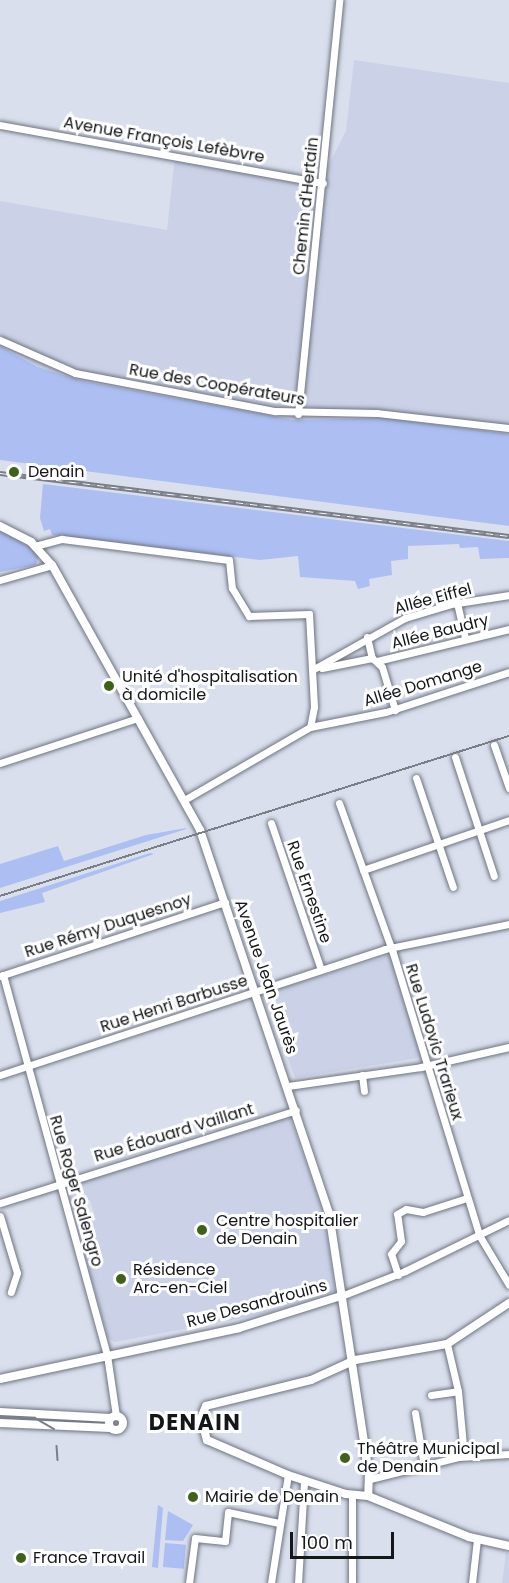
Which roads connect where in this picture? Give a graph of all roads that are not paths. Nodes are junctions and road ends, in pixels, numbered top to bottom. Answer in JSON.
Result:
{"nodes":[{"id":1,"x":339,"y":0,"type":"edge"},
{"id":2,"x":0,"y":125,"type":"edge"},
{"id":3,"x":323,"y":183,"type":"junction"},
{"id":4,"x":0,"y":340,"type":"edge"},
{"id":5,"x":298,"y":414,"type":"junction"},
{"id":6,"x":509,"y":428,"type":"edge"},
{"id":7,"x":0,"y":526,"type":"edge"},
{"id":8,"x":35,"y":546,"type":"junction"},
{"id":9,"x":52,"y":566,"type":"junction"},
{"id":10,"x":0,"y":580,"type":"edge"},
{"id":11,"x":509,"y":595,"type":"edge"},
{"id":12,"x":457,"y":603,"type":"junction"},
{"id":13,"x":509,"y":629,"type":"edge"},
{"id":14,"x":367,"y":637,"type":"junction"},
{"id":15,"x":465,"y":638,"type":"junction"},
{"id":16,"x":375,"y":660,"type":"junction"},
{"id":17,"x":316,"y":669,"type":"junction"},
{"id":18,"x":509,"y":672,"type":"edge"},
{"id":19,"x":395,"y":710,"type":"junction"},
{"id":20,"x":138,"y":718,"type":"junction"},
{"id":21,"x":310,"y":726,"type":"junction"},
{"id":22,"x":494,"y":745,"type":"dead end"},
{"id":23,"x":455,"y":757,"type":"dead end"},
{"id":24,"x":0,"y":764,"type":"edge"},
{"id":25,"x":416,"y":778,"type":"dead end"},
{"id":26,"x":509,"y":788,"type":"edge"},
{"id":27,"x":184,"y":800,"type":"junction"},
{"id":28,"x":339,"y":803,"type":"dead end"},
{"id":29,"x":509,"y":820,"type":"edge"},
{"id":30,"x":272,"y":822,"type":"dead end"},
{"id":31,"x":479,"y":830,"type":"junction"},
{"id":32,"x":439,"y":844,"type":"junction"},
{"id":33,"x":363,"y":870,"type":"junction"},
{"id":34,"x":494,"y":876,"type":"dead end"},
{"id":35,"x":453,"y":887,"type":"dead end"},
{"id":36,"x":225,"y":902,"type":"junction"},
{"id":37,"x":509,"y":924,"type":"edge"},
{"id":38,"x":390,"y":947,"type":"junction"},
{"id":39,"x":321,"y":969,"type":"junction"},
{"id":40,"x":1,"y":976,"type":"edge"},
{"id":41,"x":255,"y":992,"type":"junction"},
{"id":42,"x":509,"y":1047,"type":"edge"},
{"id":43,"x":427,"y":1065,"type":"junction"},
{"id":44,"x":27,"y":1066,"type":"junction"},
{"id":45,"x":0,"y":1075,"type":"edge"},
{"id":46,"x":362,"y":1075,"type":"junction"},
{"id":47,"x":288,"y":1086,"type":"junction"},
{"id":48,"x":364,"y":1091,"type":"dead end"},
{"id":49,"x":296,"y":1110,"type":"junction"},
{"id":50,"x":60,"y":1182,"type":"junction"},
{"id":51,"x":467,"y":1198,"type":"junction"},
{"id":52,"x":0,"y":1203,"type":"edge"},
{"id":53,"x":0,"y":1216,"type":"edge"},
{"id":54,"x":509,"y":1220,"type":"edge"},
{"id":55,"x":479,"y":1235,"type":"junction"},
{"id":56,"x":398,"y":1275,"type":"junction"},
{"id":57,"x":509,"y":1285,"type":"edge"},
{"id":58,"x":11,"y":1292,"type":"dead end"},
{"id":59,"x":341,"y":1296,"type":"junction"},
{"id":60,"x":509,"y":1303,"type":"edge"},
{"id":61,"x":447,"y":1344,"type":"junction"},
{"id":62,"x":106,"y":1355,"type":"junction"},
{"id":63,"x":351,"y":1361,"type":"junction"},
{"id":64,"x":0,"y":1377,"type":"edge"},
{"id":65,"x":458,"y":1391,"type":"junction"},
{"id":66,"x":431,"y":1395,"type":"dead end"},
{"id":67,"x":0,"y":1412,"type":"edge"},
{"id":68,"x":415,"y":1413,"type":"dead end"},
{"id":69,"x":112,"y":1421,"type":"junction"},
{"id":70,"x":0,"y":1423,"type":"edge"},
{"id":71,"x":509,"y":1454,"type":"edge"},
{"id":72,"x":464,"y":1456,"type":"junction"},
{"id":73,"x":424,"y":1466,"type":"junction"},
{"id":74,"x":288,"y":1475,"type":"junction"},
{"id":75,"x":370,"y":1479,"type":"junction"},
{"id":76,"x":304,"y":1482,"type":"junction"},
{"id":77,"x":352,"y":1495,"type":"junction"},
{"id":78,"x":368,"y":1496,"type":"junction"},
{"id":79,"x":279,"y":1523,"type":"junction"},
{"id":80,"x":477,"y":1539,"type":"junction"},
{"id":81,"x":509,"y":1546,"type":"edge"},
{"id":82,"x":189,"y":1583,"type":"edge"},
{"id":83,"x":272,"y":1583,"type":"edge"},
{"id":84,"x":298,"y":1583,"type":"edge"},
{"id":85,"x":352,"y":1583,"type":"edge"},
{"id":86,"x":472,"y":1583,"type":"edge"}],
"edges":[{"from":1,"to":3,"type":"street","name":"Chemin d'Hertain"},
{"from":2,"to":3,"type":"street","name":"Avenue François Lefèbvre"},
{"from":3,"to":5,"type":"street","name":"Chemin d'Hertain"},
{"from":4,"to":5,"type":"street","name":"Rue des Coopérateurs"},
{"from":5,"to":6,"type":"street","name":"Rue des Coopérateurs"},
{"from":7,"to":8,"type":"street","name":"Avenue Jean Jaurès"},
{"from":8,"to":9,"type":"street","name":"Avenue Jean Jaurès"},
{"from":8,"to":17,"type":"street"},
{"from":9,"to":10,"type":"street"},
{"from":9,"to":20,"type":"street","name":"Avenue Jean Jaurès"},
{"from":11,"to":12,"type":"street","name":"Allée Eiffel"},
{"from":12,"to":14,"type":"street","name":"Allée Eiffel"},
{"from":12,"to":15,"type":"street"},
{"from":13,"to":15,"type":"street","name":"Allée Baudry"},
{"from":14,"to":16,"type":"street"},
{"from":14,"to":17,"type":"street","name":"Allée Eiffel"},
{"from":15,"to":16,"type":"street","name":"Allée Baudry"},
{"from":16,"to":17,"type":"street","name":"Allée Baudry"},
{"from":16,"to":19,"type":"street","name":"Allée Baudry"},
{"from":17,"to":21,"type":"street"},
{"from":18,"to":19,"type":"street","name":"Allée Domange"},
{"from":19,"to":21,"type":"street","name":"Allée Domange"},
{"from":20,"to":24,"type":"street"},
{"from":20,"to":27,"type":"street","name":"Avenue Jean Jaurès"},
{"from":21,"to":27,"type":"street","name":"Allée Domange"},
{"from":22,"to":26,"type":"street"},
{"from":23,"to":31,"type":"street"},
{"from":25,"to":32,"type":"street"},
{"from":27,"to":36,"type":"street","name":"Avenue Jean Jaurès"},
{"from":28,"to":33,"type":"street","name":"Rue Ludovic Trarieux"},
{"from":29,"to":31,"type":"street"},
{"from":30,"to":39,"type":"street","name":"Rue Ernestine"},
{"from":31,"to":32,"type":"street"},
{"from":31,"to":34,"type":"street"},
{"from":32,"to":33,"type":"street"},
{"from":32,"to":35,"type":"street"},
{"from":33,"to":38,"type":"street","name":"Rue Ludovic Trarieux"},
{"from":36,"to":40,"type":"street","name":"Rue Rémy Duquesnoy"},
{"from":36,"to":41,"type":"street","name":"Avenue Jean Jaurès"},
{"from":37,"to":38,"type":"street","name":"Rue Henri Barbusse"},
{"from":38,"to":39,"type":"street","name":"Rue Henri Barbusse"},
{"from":38,"to":43,"type":"street","name":"Rue Ludovic Trarieux"},
{"from":39,"to":41,"type":"street","name":"Rue Henri Barbusse"},
{"from":40,"to":44,"type":"street","name":"Rue Roger Salengro"},
{"from":41,"to":44,"type":"street","name":"Rue Henri Barbusse"},
{"from":41,"to":47,"type":"street","name":"Avenue Jean Jaurès"},
{"from":42,"to":43,"type":"street"},
{"from":43,"to":46,"type":"street"},
{"from":43,"to":51,"type":"street","name":"Rue Ludovic Trarieux"},
{"from":44,"to":45,"type":"street","name":"Rue Henri Barbusse"},
{"from":44,"to":50,"type":"street","name":"Rue Roger Salengro"},
{"from":46,"to":47,"type":"street"},
{"from":46,"to":48,"type":"street"},
{"from":47,"to":49,"type":"street","name":"Avenue Jean Jaurès"},
{"from":49,"to":50,"type":"street","name":"Rue Édouard Vaillant"},
{"from":49,"to":59,"type":"street","name":"Avenue Jean Jaurès"},
{"from":50,"to":52,"type":"street","name":"Rue Édouard Vaillant"},
{"from":50,"to":62,"type":"street","name":"Rue Roger Salengro"},
{"from":51,"to":55,"type":"street","name":"Rue Ludovic Trarieux"},
{"from":51,"to":56,"type":"street"},
{"from":53,"to":58,"type":"street"},
{"from":54,"to":55,"type":"street","name":"Rue Desandrouins"},
{"from":55,"to":56,"type":"street","name":"Rue Desandrouins"},
{"from":55,"to":57,"type":"street","name":"Rue Ludovic Trarieux"},
{"from":56,"to":59,"type":"street","name":"Rue Desandrouins"},
{"from":59,"to":62,"type":"street","name":"Rue Desandrouins"},
{"from":59,"to":63,"type":"street","name":"Avenue Jean Jaurès"},
{"from":60,"to":61,"type":"street"},
{"from":61,"to":63,"type":"street"},
{"from":61,"to":65,"type":"street"},
{"from":62,"to":64,"type":"street","name":"Rue Desandrouins"},
{"from":62,"to":69,"type":"street","name":"Rue Roger Salengro"},
{"from":63,"to":74,"type":"street"},
{"from":63,"to":75,"type":"street","name":"Avenue Jean Jaurès"},
{"from":65,"to":66,"type":"street"},
{"from":65,"to":72,"type":"street"},
{"from":67,"to":69,"type":"street"},
{"from":68,"to":73,"type":"street"},
{"from":69,"to":70,"type":"street"},
{"from":71,"to":72,"type":"street"},
{"from":72,"to":73,"type":"street"},
{"from":73,"to":75,"type":"street"},
{"from":74,"to":76,"type":"street"},
{"from":74,"to":79,"type":"street"},
{"from":75,"to":78,"type":"street","name":"Avenue Jean Jaurès"},
{"from":76,"to":77,"type":"street"},
{"from":76,"to":84,"type":"street"},
{"from":77,"to":78,"type":"street"},
{"from":77,"to":85,"type":"street"},
{"from":78,"to":80,"type":"street"},
{"from":79,"to":82,"type":"street"},
{"from":79,"to":83,"type":"street"},
{"from":80,"to":81,"type":"street"},
{"from":80,"to":86,"type":"street"}]}
